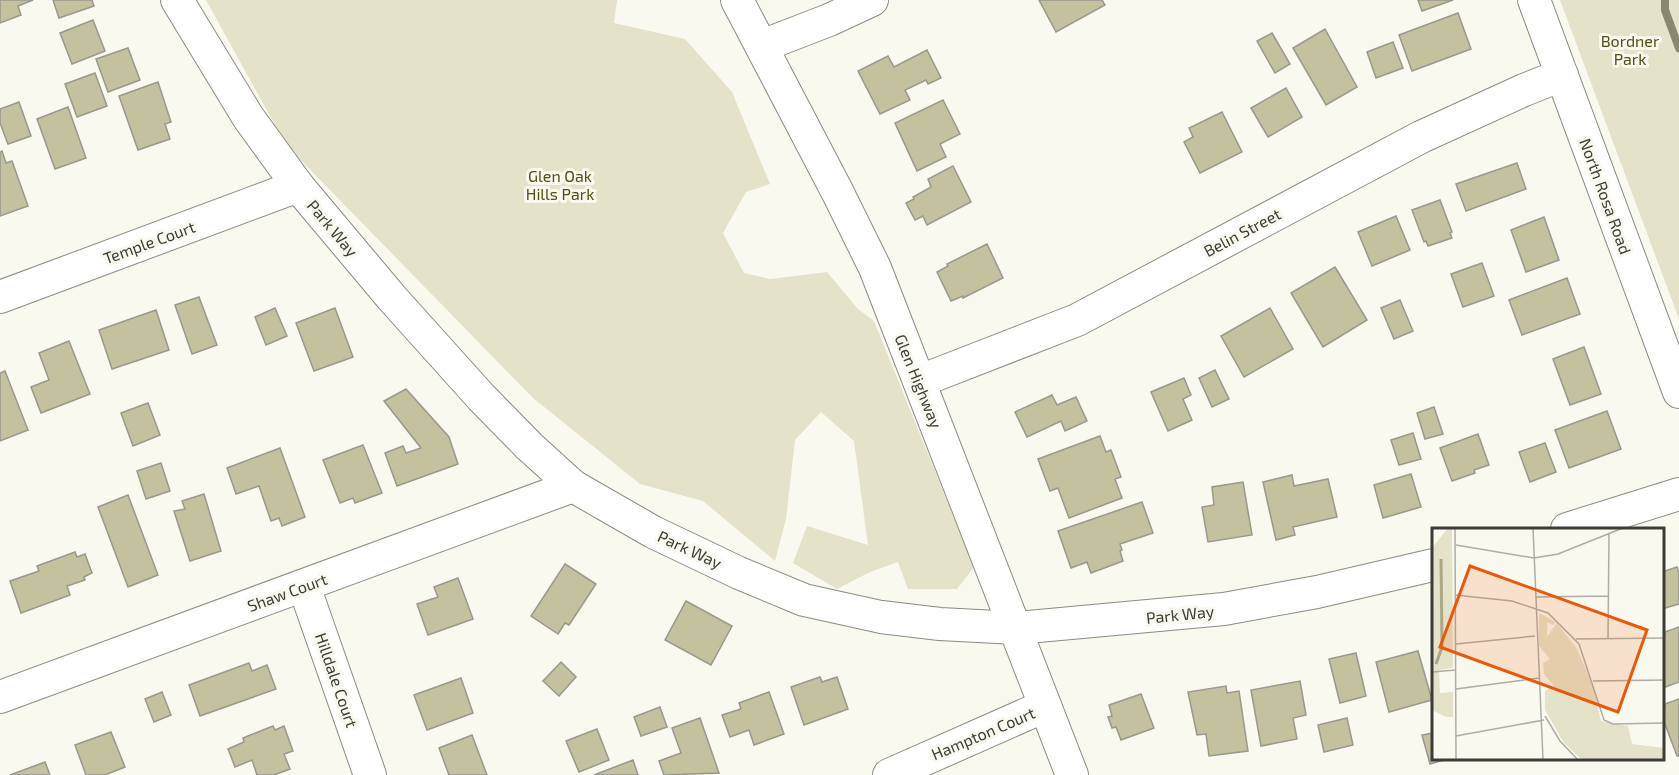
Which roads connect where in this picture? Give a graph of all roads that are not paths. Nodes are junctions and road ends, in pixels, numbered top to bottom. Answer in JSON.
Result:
{"nodes":[{"id":1,"x":177,"y":0,"type":"edge"},
{"id":2,"x":737,"y":0,"type":"edge"},
{"id":3,"x":872,"y":0,"type":"edge"},
{"id":4,"x":1534,"y":0,"type":"edge"},
{"id":5,"x":762,"y":46,"type":"junction"},
{"id":6,"x":1562,"y":75,"type":"junction"},
{"id":7,"x":298,"y":186,"type":"junction"},
{"id":8,"x":0,"y":297,"type":"edge"},
{"id":9,"x":920,"y":381,"type":"junction"},
{"id":10,"x":1679,"y":392,"type":"edge"},
{"id":11,"x":573,"y":486,"type":"junction"},
{"id":12,"x":1679,"y":494,"type":"edge"},
{"id":13,"x":1570,"y":528,"type":"edge"},
{"id":14,"x":1432,"y":565,"type":"edge"},
{"id":15,"x":304,"y":586,"type":"junction"},
{"id":16,"x":1016,"y":628,"type":"junction"},
{"id":17,"x":0,"y":697,"type":"edge"},
{"id":18,"x":1045,"y":706,"type":"junction"},
{"id":19,"x":370,"y":775,"type":"edge"},
{"id":20,"x":889,"y":775,"type":"edge"},
{"id":21,"x":1072,"y":775,"type":"edge"}],
"edges":[{"from":1,"to":7,"type":"street","name":"Park Way"},
{"from":2,"to":5,"type":"street","name":"Glen Highway"},
{"from":3,"to":5,"type":"street"},
{"from":4,"to":6,"type":"street","name":"North Rosa Road"},
{"from":5,"to":9,"type":"street","name":"Glen Highway"},
{"from":6,"to":9,"type":"street","name":"Belin Street"},
{"from":6,"to":10,"type":"street","name":"North Rosa Road"},
{"from":7,"to":8,"type":"street","name":"Temple Court"},
{"from":7,"to":11,"type":"street","name":"Park Way"},
{"from":9,"to":16,"type":"street","name":"Glen Highway"},
{"from":11,"to":15,"type":"street","name":"Shaw Court"},
{"from":11,"to":16,"type":"street","name":"Park Way"},
{"from":12,"to":13,"type":"street"},
{"from":14,"to":16,"type":"street","name":"Park Way"},
{"from":15,"to":17,"type":"street","name":"Shaw Court"},
{"from":15,"to":19,"type":"street","name":"Hilldale Court"},
{"from":16,"to":18,"type":"street","name":"Glen Highway"},
{"from":18,"to":20,"type":"street","name":"Hampton Court"},
{"from":18,"to":21,"type":"street","name":"Glen Highway"}]}
